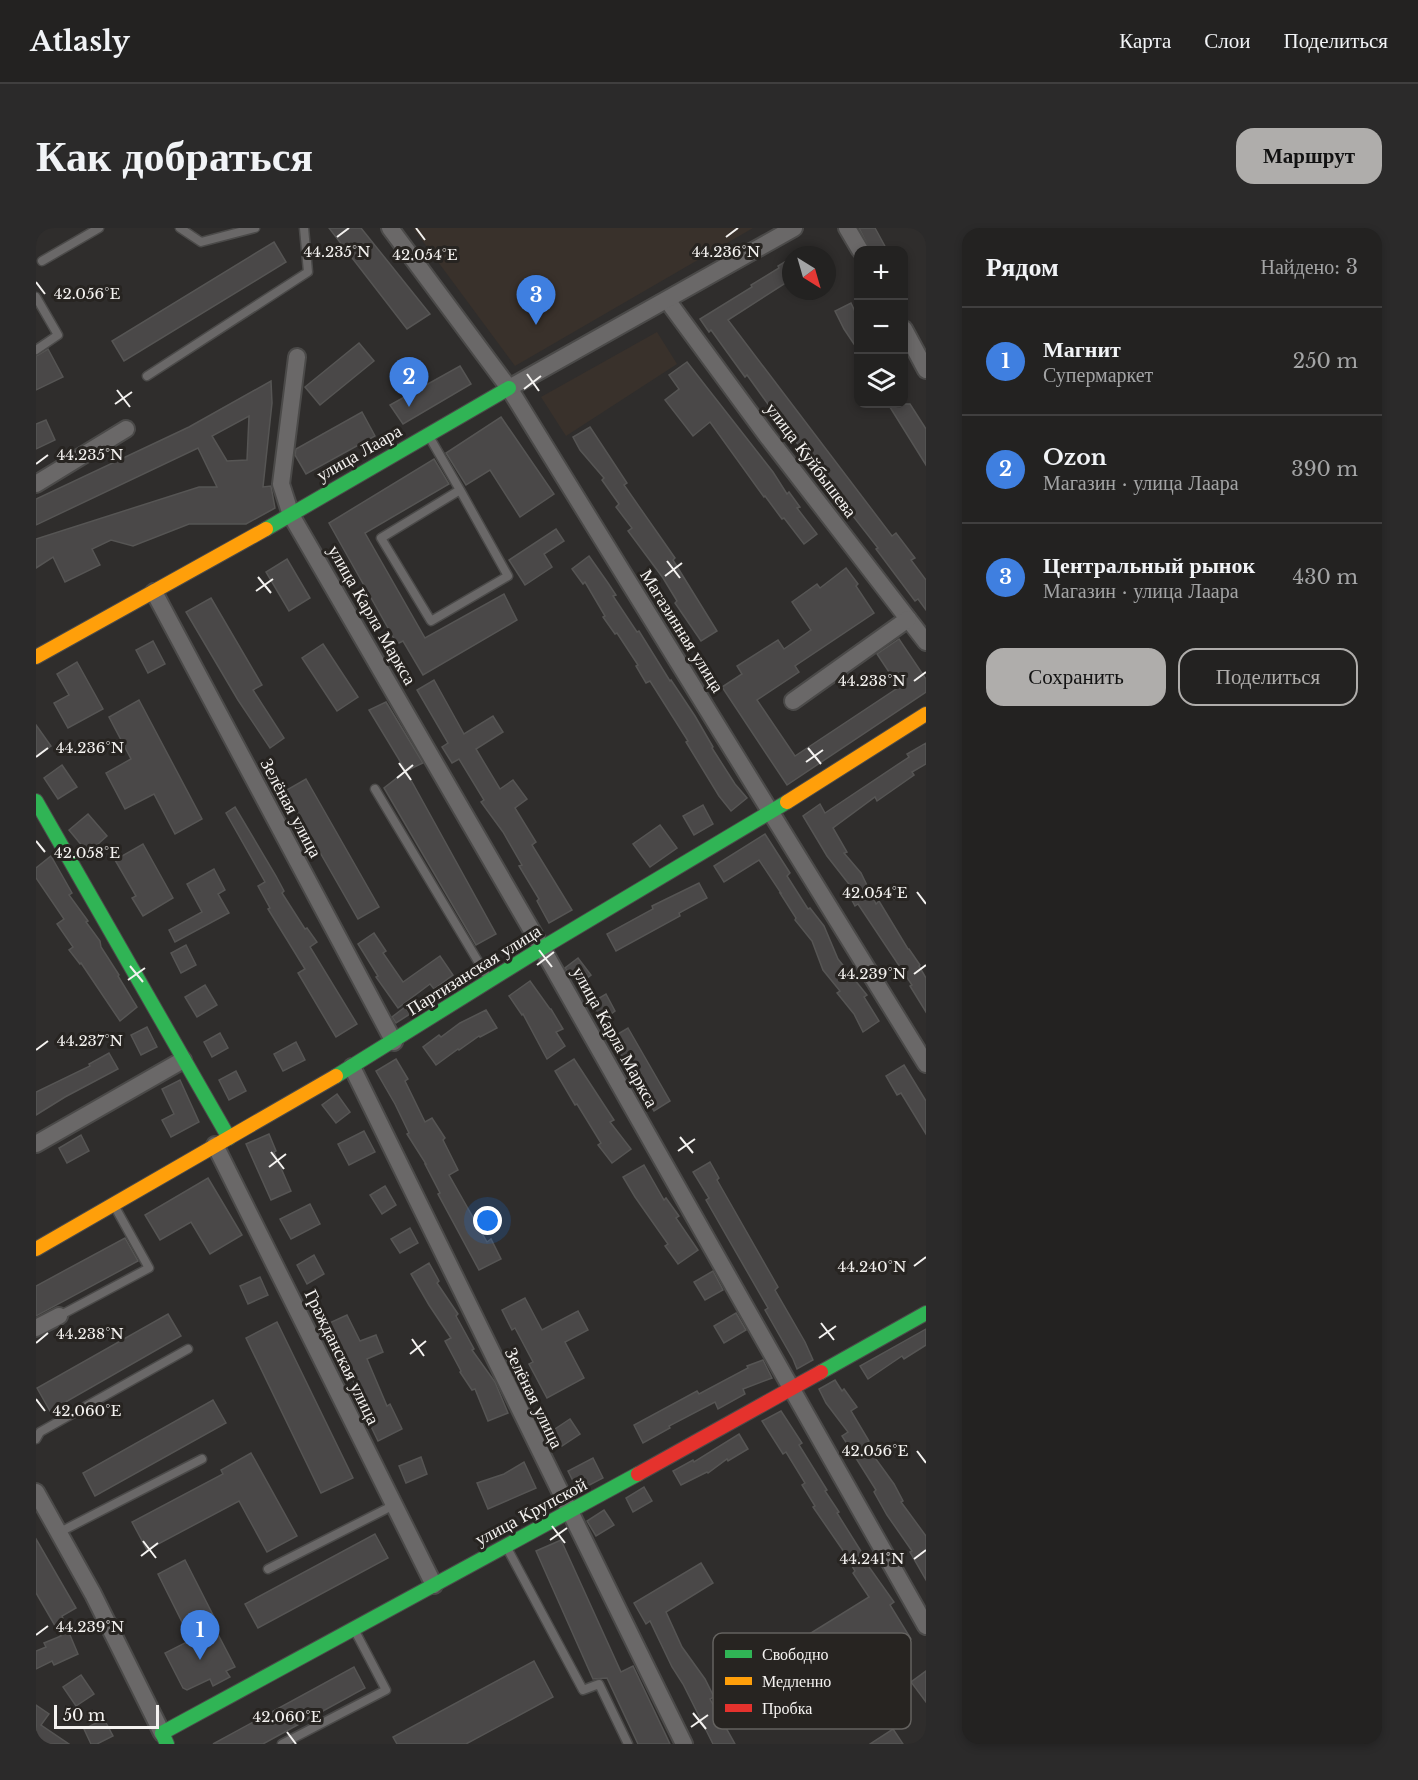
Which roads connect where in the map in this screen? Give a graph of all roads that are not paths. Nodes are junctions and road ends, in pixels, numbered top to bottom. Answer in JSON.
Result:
{"nodes":[{"id":1,"x":99,"y":228,"type":"edge"},
{"id":2,"x":180,"y":228,"type":"edge"},
{"id":3,"x":255,"y":228,"type":"edge"},
{"id":4,"x":304,"y":228,"type":"edge"},
{"id":5,"x":390,"y":228,"type":"edge"},
{"id":6,"x":794,"y":228,"type":"edge"},
{"id":7,"x":848,"y":228,"type":"edge"},
{"id":8,"x":858,"y":246,"type":"edge"},
{"id":9,"x":42,"y":261,"type":"dead end"},
{"id":10,"x":36,"y":297,"type":"edge"},
{"id":11,"x":667,"y":300,"type":"junction"},
{"id":12,"x":908,"y":338,"type":"edge"},
{"id":13,"x":36,"y":350,"type":"edge"},
{"id":14,"x":297,"y":357,"type":"dead end"},
{"id":15,"x":926,"y":370,"type":"edge"},
{"id":16,"x":147,"y":376,"type":"dead end"},
{"id":17,"x":509,"y":388,"type":"junction"},
{"id":18,"x":126,"y":429,"type":"dead end"},
{"id":19,"x":429,"y":435,"type":"junction"},
{"id":20,"x":36,"y":484,"type":"edge"},
{"id":21,"x":460,"y":490,"type":"junction"},
{"id":22,"x":291,"y":515,"type":"junction"},
{"id":23,"x":154,"y":592,"type":"junction"},
{"id":24,"x":908,"y":619,"type":"junction"},
{"id":25,"x":926,"y":642,"type":"edge"},
{"id":26,"x":36,"y":657,"type":"edge"},
{"id":27,"x":793,"y":701,"type":"dead end"},
{"id":28,"x":926,"y":714,"type":"edge"},
{"id":29,"x":375,"y":789,"type":"dead end"},
{"id":30,"x":36,"y":801,"type":"edge"},
{"id":31,"x":771,"y":812,"type":"junction"},
{"id":32,"x":542,"y":948,"type":"junction"},
{"id":33,"x":489,"y":981,"type":"junction"},
{"id":34,"x":394,"y":1042,"type":"junction"},
{"id":35,"x":183,"y":1060,"type":"junction"},
{"id":36,"x":926,"y":1064,"type":"edge"},
{"id":37,"x":352,"y":1067,"type":"junction"},
{"id":38,"x":222,"y":1142,"type":"junction"},
{"id":39,"x":36,"y":1144,"type":"edge"},
{"id":40,"x":114,"y":1204,"type":"junction"},
{"id":41,"x":36,"y":1249,"type":"edge"},
{"id":42,"x":926,"y":1313,"type":"edge"},
{"id":43,"x":59,"y":1316,"type":"joint"},
{"id":44,"x":36,"y":1328,"type":"edge"},
{"id":45,"x":188,"y":1349,"type":"dead end"},
{"id":46,"x":791,"y":1389,"type":"junction"},
{"id":47,"x":36,"y":1439,"type":"edge"},
{"id":48,"x":202,"y":1459,"type":"dead end"},
{"id":49,"x":36,"y":1492,"type":"edge"},
{"id":50,"x":394,"y":1505,"type":"junction"},
{"id":51,"x":569,"y":1513,"type":"junction"},
{"id":52,"x":58,"y":1533,"type":"junction"},
{"id":53,"x":506,"y":1546,"type":"junction"},
{"id":54,"x":268,"y":1569,"type":"dead end"},
{"id":55,"x":434,"y":1585,"type":"junction"},
{"id":56,"x":926,"y":1626,"type":"edge"},
{"id":57,"x":354,"y":1628,"type":"junction"},
{"id":58,"x":164,"y":1738,"type":"edge"},
{"id":59,"x":282,"y":1744,"type":"edge"},
{"id":60,"x":628,"y":1744,"type":"edge"},
{"id":61,"x":684,"y":1744,"type":"edge"}],
"edges":[{"from":1,"to":9,"type":"lane"},
{"from":2,"to":3,"type":"lane"},
{"from":4,"to":16,"type":"lane"},
{"from":5,"to":17,"type":"street","name":"Магазинная улица"},
{"from":6,"to":11,"type":"street","name":"улица Лаара"},
{"from":7,"to":8,"type":"street"},
{"from":10,"to":13,"type":"lane"},
{"from":11,"to":17,"type":"street","name":"улица Лаара"},
{"from":11,"to":24,"type":"street","name":"улица Куйбышева"},
{"from":12,"to":15,"type":"street"},
{"from":14,"to":22,"type":"street","name":"улица Карла Маркса"},
{"from":17,"to":19,"type":"street","name":"улица Лаара"},
{"from":17,"to":31,"type":"street","name":"Магазинная улица"},
{"from":18,"to":20,"type":"street"},
{"from":19,"to":21,"type":"lane"},
{"from":19,"to":22,"type":"street","name":"улица Лаара"},
{"from":21,"to":21,"type":"lane"},
{"from":22,"to":23,"type":"street","name":"улица Лаара"},
{"from":22,"to":32,"type":"street","name":"улица Карла Маркса"},
{"from":23,"to":26,"type":"street","name":"улица Лаара"},
{"from":23,"to":34,"type":"street","name":"Зелёная улица"},
{"from":24,"to":25,"type":"street","name":"улица Куйбышева"},
{"from":24,"to":27,"type":"street"},
{"from":28,"to":31,"type":"street","name":"Партизанская улица"},
{"from":29,"to":33,"type":"lane"},
{"from":30,"to":35,"type":"street","name":"Гражданская улица"},
{"from":31,"to":32,"type":"street","name":"Партизанская улица"},
{"from":31,"to":36,"type":"street","name":"Магазинная улица"},
{"from":32,"to":33,"type":"street","name":"Партизанская улица"},
{"from":32,"to":46,"type":"street","name":"улица Карла Маркса"},
{"from":33,"to":34,"type":"street","name":"Партизанская улица"},
{"from":34,"to":37,"type":"street","name":"Партизанская улица"},
{"from":35,"to":38,"type":"street","name":"Гражданская улица"},
{"from":35,"to":39,"type":"street"},
{"from":37,"to":38,"type":"street","name":"Партизанская улица"},
{"from":37,"to":51,"type":"street","name":"Зелёная улица"},
{"from":38,"to":40,"type":"street","name":"Партизанская улица"},
{"from":38,"to":50,"type":"street","name":"Гражданская улица"},
{"from":40,"to":41,"type":"street","name":"Партизанская улица"},
{"from":40,"to":43,"type":"lane"},
{"from":42,"to":46,"type":"street","name":"улица Крупской"},
{"from":43,"to":44,"type":"street"},
{"from":45,"to":47,"type":"lane"},
{"from":46,"to":51,"type":"street","name":"улица Крупской"},
{"from":46,"to":56,"type":"street","name":"улица Карла Маркса"},
{"from":48,"to":52,"type":"lane"},
{"from":49,"to":52,"type":"street"},
{"from":50,"to":54,"type":"lane"},
{"from":50,"to":55,"type":"street","name":"Гражданская улица"},
{"from":51,"to":53,"type":"street","name":"улица Крупской"},
{"from":51,"to":61,"type":"street","name":"Зелёная улица"},
{"from":52,"to":58,"type":"street"},
{"from":53,"to":55,"type":"street","name":"улица Крупской"},
{"from":53,"to":60,"type":"lane"},
{"from":55,"to":57,"type":"street","name":"улица Крупской"},
{"from":57,"to":58,"type":"street","name":"улица Крупской"},
{"from":57,"to":59,"type":"lane"}]}
